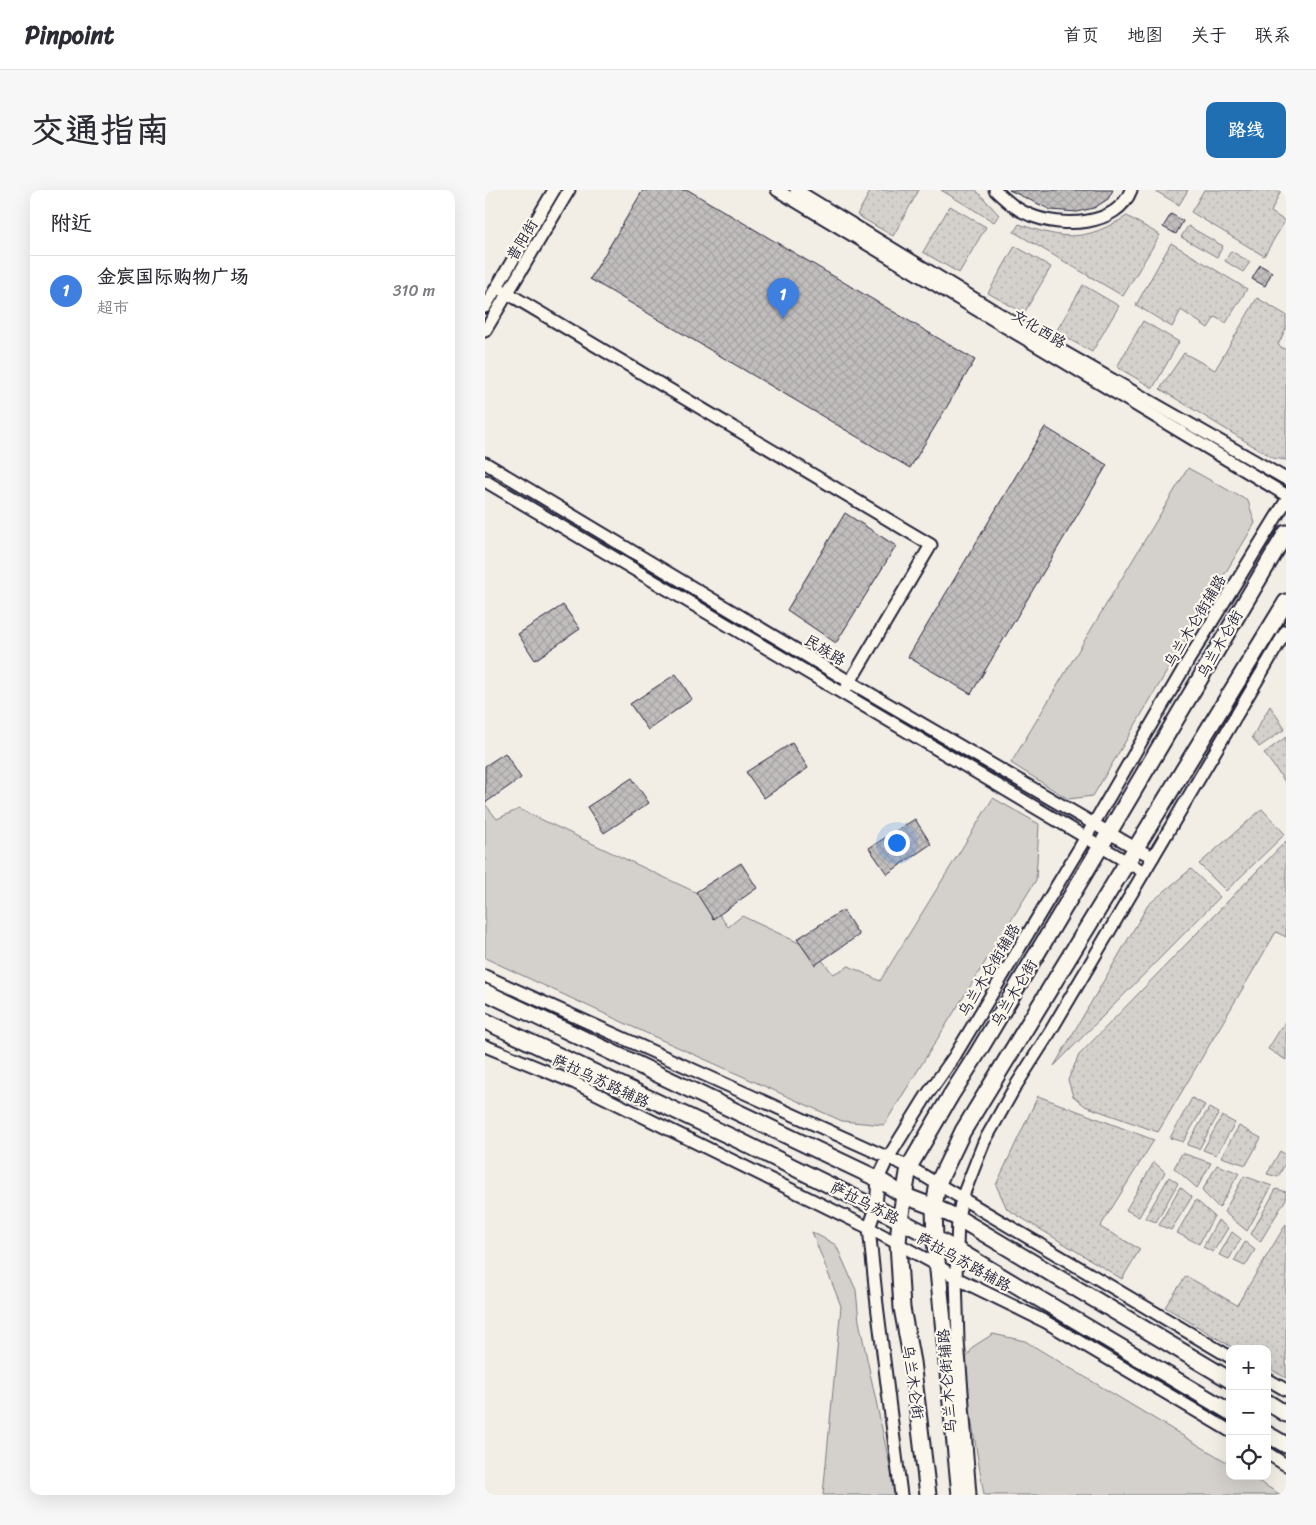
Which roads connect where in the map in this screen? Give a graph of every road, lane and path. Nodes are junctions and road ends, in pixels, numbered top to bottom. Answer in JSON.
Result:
{"nodes":[{"id":1,"x":554,"y":190,"type":"edge"},
{"id":2,"x":569,"y":190,"type":"edge"},
{"id":3,"x":777,"y":190,"type":"edge"},
{"id":4,"x":796,"y":190,"type":"edge"},
{"id":5,"x":995,"y":190,"type":"edge"},
{"id":6,"x":1131,"y":190,"type":"edge"},
{"id":7,"x":497,"y":287,"type":"junction"},
{"id":8,"x":508,"y":293,"type":"junction"},
{"id":9,"x":485,"y":307,"type":"edge"},
{"id":10,"x":485,"y":331,"type":"edge"},
{"id":11,"x":485,"y":463,"type":"edge"},
{"id":12,"x":1286,"y":479,"type":"edge"},
{"id":13,"x":485,"y":481,"type":"edge"},
{"id":14,"x":1286,"y":494,"type":"edge"},
{"id":15,"x":1286,"y":501,"type":"edge"},
{"id":16,"x":1286,"y":533,"type":"edge"},
{"id":17,"x":1286,"y":602,"type":"edge"},
{"id":18,"x":1286,"y":632,"type":"edge"},
{"id":19,"x":850,"y":682,"type":"junction"},
{"id":20,"x":844,"y":695,"type":"junction"},
{"id":21,"x":1094,"y":823,"type":"junction"},
{"id":22,"x":1109,"y":832,"type":"junction"},
{"id":23,"x":1086,"y":837,"type":"junction"},
{"id":24,"x":1101,"y":846,"type":"junction"},
{"id":25,"x":1137,"y":849,"type":"junction"},
{"id":26,"x":1153,"y":856,"type":"junction"},
{"id":27,"x":1127,"y":863,"type":"junction"},
{"id":28,"x":1144,"y":872,"type":"junction"},
{"id":29,"x":485,"y":976,"type":"edge"},
{"id":30,"x":485,"y":992,"type":"edge"},
{"id":31,"x":485,"y":1022,"type":"edge"},
{"id":32,"x":485,"y":1046,"type":"edge"},
{"id":33,"x":887,"y":1158,"type":"junction"},
{"id":34,"x":909,"y":1167,"type":"junction"},
{"id":35,"x":878,"y":1179,"type":"junction"},
{"id":36,"x":938,"y":1183,"type":"junction"},
{"id":37,"x":905,"y":1196,"type":"junction"},
{"id":38,"x":962,"y":1198,"type":"junction"},
{"id":39,"x":934,"y":1207,"type":"junction"},
{"id":40,"x":876,"y":1208,"type":"junction"},
{"id":41,"x":958,"y":1218,"type":"junction"},
{"id":42,"x":899,"y":1220,"type":"junction"},
{"id":43,"x":869,"y":1228,"type":"junction"},
{"id":44,"x":935,"y":1240,"type":"junction"},
{"id":45,"x":898,"y":1243,"type":"junction"},
{"id":46,"x":957,"y":1250,"type":"junction"},
{"id":47,"x":937,"y":1265,"type":"junction"},
{"id":48,"x":956,"y":1278,"type":"junction"},
{"id":49,"x":1226,"y":1355,"type":"edge"},
{"id":50,"x":1226,"y":1378,"type":"edge"},
{"id":51,"x":1271,"y":1381,"type":"edge"},
{"id":52,"x":1286,"y":1390,"type":"edge"},
{"id":53,"x":1271,"y":1405,"type":"edge"},
{"id":54,"x":1226,"y":1410,"type":"edge"},
{"id":55,"x":1286,"y":1414,"type":"edge"},
{"id":56,"x":1226,"y":1429,"type":"edge"},
{"id":57,"x":1269,"y":1435,"type":"edge"},
{"id":58,"x":1286,"y":1445,"type":"edge"},
{"id":59,"x":1271,"y":1456,"type":"edge"},
{"id":60,"x":1286,"y":1465,"type":"edge"},
{"id":61,"x":901,"y":1495,"type":"edge"},
{"id":62,"x":928,"y":1495,"type":"edge"},
{"id":63,"x":960,"y":1495,"type":"edge"},
{"id":64,"x":970,"y":1495,"type":"edge"}],
"edges":[{"from":1,"to":7,"type":"street","name":"普阳街"},
{"from":2,"to":8,"type":"street","name":"普阳街"},
{"from":3,"to":14,"type":"street","name":"文化西路"},
{"from":4,"to":12,"type":"street","name":"文化西路"},
{"from":5,"to":6,"type":"street"},
{"from":7,"to":8,"type":"street"},
{"from":7,"to":9,"type":"street","name":"普阳街"},
{"from":8,"to":10,"type":"street","name":"普阳街"},
{"from":8,"to":19,"type":"street"},
{"from":11,"to":19,"type":"street","name":"民族路"},
{"from":13,"to":20,"type":"street","name":"民族路"},
{"from":15,"to":21,"type":"street","name":"乌兰木仑街辅路"},
{"from":16,"to":22,"type":"main road","name":"乌兰木仑街"},
{"from":17,"to":25,"type":"main road","name":"乌兰木仑街"},
{"from":18,"to":26,"type":"street","name":"乌兰木仑街辅路"},
{"from":19,"to":20,"type":"street"},
{"from":19,"to":21,"type":"street","name":"民族路"},
{"from":20,"to":23,"type":"street","name":"民族路"},
{"from":21,"to":22,"type":"street","name":"民族路"},
{"from":21,"to":23,"type":"street","name":"乌兰木仑街辅路"},
{"from":22,"to":24,"type":"main road","name":"乌兰木仑街"},
{"from":22,"to":25,"type":"street","name":"民族路"},
{"from":23,"to":24,"type":"street","name":"民族路"},
{"from":23,"to":33,"type":"street","name":"乌兰木仑街辅路"},
{"from":24,"to":27,"type":"street","name":"民族路"},
{"from":24,"to":34,"type":"main road","name":"乌兰木仑街"},
{"from":25,"to":26,"type":"street","name":"民族路"},
{"from":25,"to":27,"type":"main road","name":"乌兰木仑街"},
{"from":26,"to":28,"type":"street","name":"乌兰木仑街辅路"},
{"from":27,"to":28,"type":"street","name":"民族路"},
{"from":27,"to":36,"type":"main road","name":"乌兰木仑街"},
{"from":28,"to":38,"type":"street","name":"乌兰木仑街辅路"},
{"from":29,"to":33,"type":"street"},
{"from":30,"to":35,"type":"main road","name":"萨拉乌苏路"},
{"from":31,"to":40,"type":"main road","name":"萨拉乌苏路"},
{"from":32,"to":43,"type":"street","name":"萨拉乌苏路辅路"},
{"from":33,"to":34,"type":"street"},
{"from":33,"to":35,"type":"street","name":"乌兰木仑街辅路"},
{"from":34,"to":36,"type":"street"},
{"from":34,"to":37,"type":"main road","name":"乌兰木仑街"},
{"from":35,"to":37,"type":"main road","name":"萨拉乌苏路"},
{"from":35,"to":40,"type":"street","name":"乌兰木仑街辅路"},
{"from":36,"to":38,"type":"street"},
{"from":36,"to":39,"type":"main road","name":"乌兰木仑街"},
{"from":37,"to":39,"type":"main road","name":"萨拉乌苏路"},
{"from":37,"to":42,"type":"main road","name":"乌兰木仑街"},
{"from":38,"to":41,"type":"street","name":"乌兰木仑街辅路"},
{"from":38,"to":49,"type":"street"},
{"from":39,"to":41,"type":"main road","name":"萨拉乌苏路"},
{"from":39,"to":44,"type":"main road","name":"乌兰木仑街"},
{"from":40,"to":42,"type":"main road","name":"萨拉乌苏路"},
{"from":40,"to":43,"type":"street","name":"乌兰木仑街辅路"},
{"from":41,"to":46,"type":"street","name":"乌兰木仑街辅路"},
{"from":41,"to":50,"type":"main road","name":"萨拉乌苏路"},
{"from":42,"to":44,"type":"main road","name":"萨拉乌苏路"},
{"from":42,"to":45,"type":"main road","name":"乌兰木仑街"},
{"from":43,"to":45,"type":"street","name":"萨拉乌苏路辅路"},
{"from":43,"to":61,"type":"street","name":"乌兰木仑街辅路"},
{"from":44,"to":46,"type":"main road","name":"萨拉乌苏路"},
{"from":44,"to":47,"type":"main road","name":"乌兰木仑街"},
{"from":45,"to":47,"type":"street","name":"萨拉乌苏路辅路"},
{"from":45,"to":62,"type":"main road","name":"乌兰木仑街"},
{"from":46,"to":48,"type":"street","name":"乌兰木仑街辅路"},
{"from":46,"to":54,"type":"main road","name":"萨拉乌苏路"},
{"from":47,"to":48,"type":"street","name":"萨拉乌苏路辅路"},
{"from":47,"to":63,"type":"main road","name":"乌兰木仑街"},
{"from":48,"to":56,"type":"street","name":"萨拉乌苏路辅路"},
{"from":48,"to":64,"type":"street","name":"乌兰木仑街辅路"},
{"from":51,"to":52,"type":"street"},
{"from":53,"to":55,"type":"main road"},
{"from":57,"to":58,"type":"main road"},
{"from":59,"to":60,"type":"street"}]}
